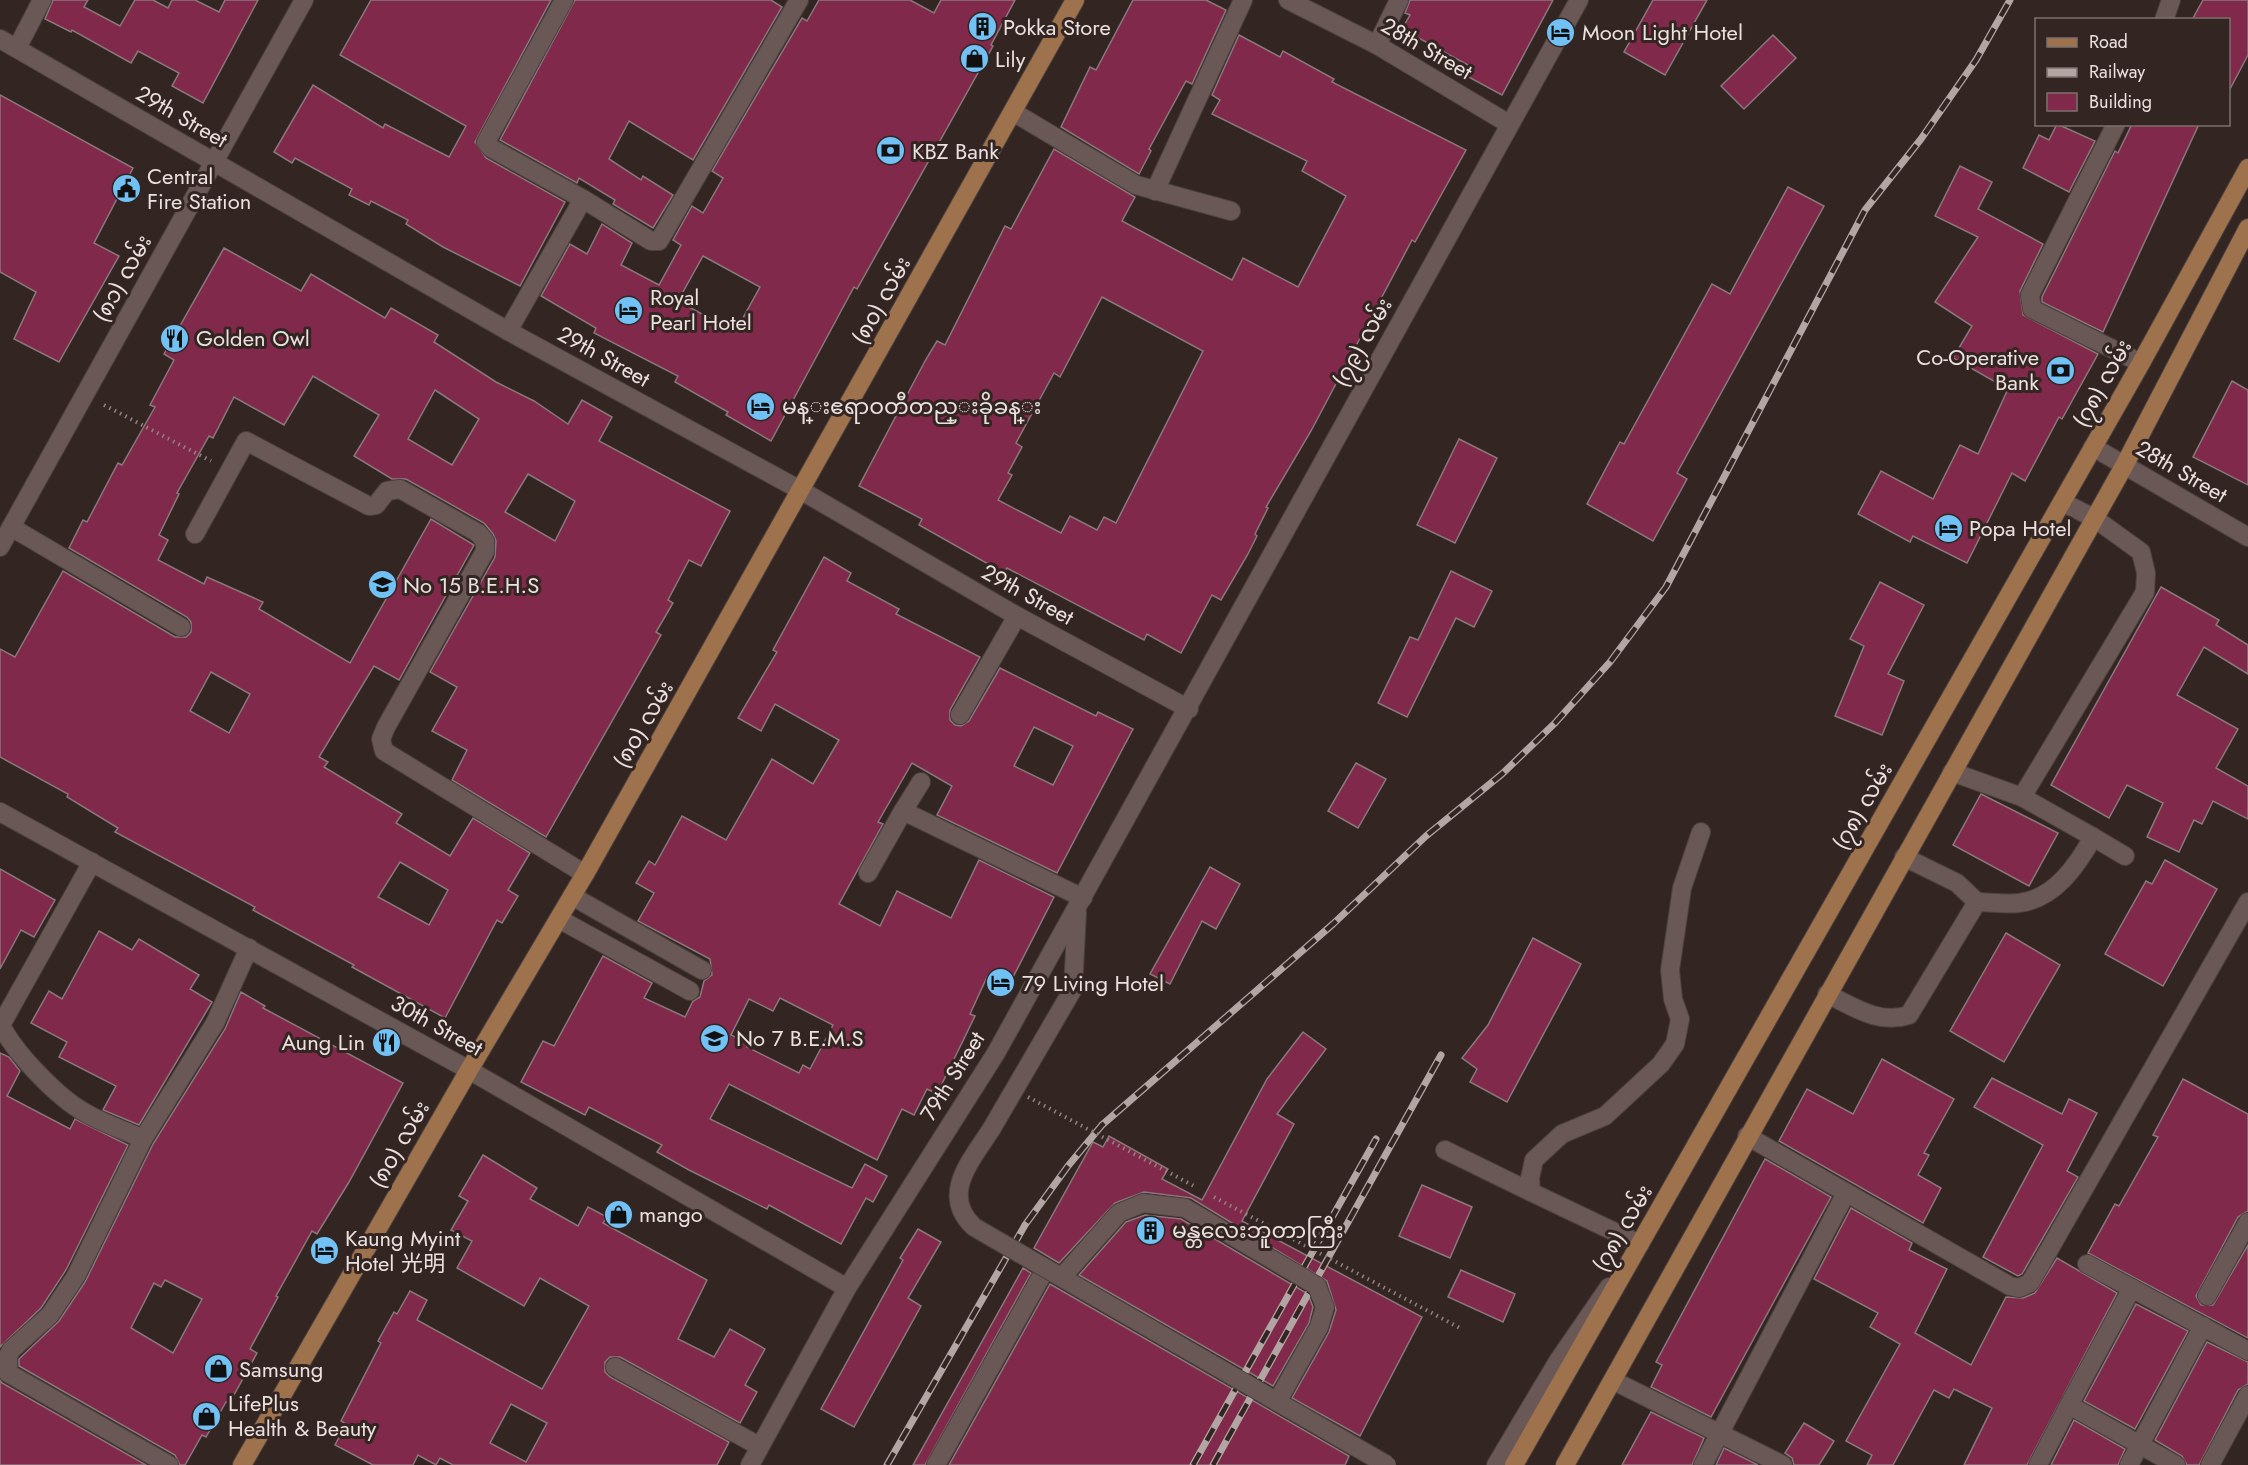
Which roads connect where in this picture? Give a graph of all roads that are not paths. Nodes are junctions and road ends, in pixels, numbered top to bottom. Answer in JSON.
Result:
{"nodes":[{"id":1,"x":42,"y":0,"type":"edge"},
{"id":2,"x":304,"y":0,"type":"edge"},
{"id":3,"x":564,"y":0,"type":"edge"},
{"id":4,"x":799,"y":0,"type":"edge"},
{"id":5,"x":1075,"y":0,"type":"edge"},
{"id":6,"x":1243,"y":0,"type":"edge"},
{"id":7,"x":1288,"y":0,"type":"edge"},
{"id":8,"x":1399,"y":0,"type":"edge"},
{"id":9,"x":1579,"y":0,"type":"edge"},
{"id":10,"x":2171,"y":0,"type":"edge"},
{"id":11,"x":2165,"y":18,"type":"edge"},
{"id":12,"x":0,"y":39,"type":"edge"},
{"id":13,"x":1377,"y":45,"type":"junction"},
{"id":14,"x":17,"y":48,"type":"junction"},
{"id":15,"x":1013,"y":112,"type":"junction"},
{"id":16,"x":1509,"y":124,"type":"junction"},
{"id":17,"x":2115,"y":126,"type":"edge"},
{"id":18,"x":214,"y":162,"type":"junction"},
{"id":19,"x":2248,"y":168,"type":"edge"},
{"id":20,"x":1155,"y":191,"type":"junction"},
{"id":21,"x":583,"y":199,"type":"junction"},
{"id":22,"x":1231,"y":211,"type":"dead end"},
{"id":23,"x":2246,"y":235,"type":"edge"},
{"id":24,"x":508,"y":330,"type":"junction"},
{"id":25,"x":2141,"y":363,"type":"junction"},
{"id":26,"x":2093,"y":447,"type":"junction"},
{"id":27,"x":2124,"y":466,"type":"junction"},
{"id":28,"x":802,"y":491,"type":"junction"},
{"id":29,"x":2062,"y":502,"type":"junction"},
{"id":30,"x":2094,"y":518,"type":"junction"},
{"id":31,"x":11,"y":527,"type":"junction"},
{"id":32,"x":195,"y":534,"type":"dead end"},
{"id":33,"x":2248,"y":537,"type":"edge"},
{"id":34,"x":0,"y":547,"type":"edge"},
{"id":35,"x":1017,"y":616,"type":"junction"},
{"id":36,"x":181,"y":627,"type":"dead end"},
{"id":37,"x":1189,"y":709,"type":"junction"},
{"id":38,"x":960,"y":715,"type":"dead end"},
{"id":39,"x":1952,"y":772,"type":"junction"},
{"id":40,"x":921,"y":782,"type":"dead end"},
{"id":41,"x":2022,"y":797,"type":"junction"},
{"id":42,"x":903,"y":811,"type":"junction"},
{"id":43,"x":0,"y":812,"type":"edge"},
{"id":44,"x":1701,"y":832,"type":"dead end"},
{"id":45,"x":2093,"y":837,"type":"junction"},
{"id":46,"x":2125,"y":856,"type":"dead end"},
{"id":47,"x":1904,"y":857,"type":"junction"},
{"id":48,"x":92,"y":862,"type":"junction"},
{"id":49,"x":868,"y":873,"type":"dead end"},
{"id":50,"x":585,"y":874,"type":"junction"},
{"id":51,"x":572,"y":896,"type":"junction"},
{"id":52,"x":1977,"y":902,"type":"junction"},
{"id":53,"x":2248,"y":902,"type":"edge"},
{"id":54,"x":1080,"y":903,"type":"junction"},
{"id":55,"x":559,"y":919,"type":"junction"},
{"id":56,"x":249,"y":948,"type":"junction"},
{"id":57,"x":702,"y":970,"type":"dead end"},
{"id":58,"x":690,"y":991,"type":"dead end"},
{"id":59,"x":1827,"y":994,"type":"junction"},
{"id":60,"x":469,"y":1070,"type":"junction"},
{"id":61,"x":1747,"y":1136,"type":"junction"},
{"id":62,"x":143,"y":1139,"type":"junction"},
{"id":63,"x":1445,"y":1150,"type":"dead end"},
{"id":64,"x":1532,"y":1192,"type":"junction"},
{"id":65,"x":1846,"y":1193,"type":"junction"},
{"id":66,"x":2248,"y":1222,"type":"edge"},
{"id":67,"x":1640,"y":1244,"type":"junction"},
{"id":68,"x":2087,"y":1264,"type":"dead end"},
{"id":69,"x":1046,"y":1268,"type":"junction"},
{"id":70,"x":1624,"y":1272,"type":"junction"},
{"id":71,"x":1062,"y":1277,"type":"junction"},
{"id":72,"x":847,"y":1288,"type":"junction"},
{"id":73,"x":2132,"y":1288,"type":"junction"},
{"id":74,"x":2207,"y":1296,"type":"dead end"},
{"id":75,"x":2204,"y":1326,"type":"junction"},
{"id":76,"x":2248,"y":1351,"type":"edge"},
{"id":77,"x":615,"y":1367,"type":"dead end"},
{"id":78,"x":1614,"y":1381,"type":"junction"},
{"id":79,"x":2248,"y":1395,"type":"edge"},
{"id":80,"x":1277,"y":1401,"type":"junction"},
{"id":81,"x":2069,"y":1405,"type":"junction"},
{"id":82,"x":1719,"y":1431,"type":"junction"},
{"id":83,"x":2139,"y":1445,"type":"junction"},
{"id":84,"x":759,"y":1446,"type":"junction"},
{"id":85,"x":169,"y":1465,"type":"edge"},
{"id":86,"x":242,"y":1465,"type":"edge"},
{"id":87,"x":750,"y":1465,"type":"edge"},
{"id":88,"x":936,"y":1465,"type":"edge"},
{"id":89,"x":1387,"y":1465,"type":"edge"},
{"id":90,"x":1496,"y":1465,"type":"edge"},
{"id":91,"x":1514,"y":1465,"type":"edge"},
{"id":92,"x":1564,"y":1465,"type":"edge"},
{"id":93,"x":1703,"y":1465,"type":"edge"},
{"id":94,"x":1783,"y":1465,"type":"edge"},
{"id":95,"x":2038,"y":1465,"type":"edge"},
{"id":96,"x":2129,"y":1465,"type":"edge"},
{"id":97,"x":2176,"y":1465,"type":"edge"},
{"id":98,"x":2210,"y":1465,"type":"edge"}],
"edges":[{"from":1,"to":14,"type":"street"},
{"from":2,"to":18,"type":"street","name":"(၈၁) လမ်း"},
{"from":3,"to":21,"type":"street"},
{"from":4,"to":21,"type":"street"},
{"from":5,"to":15,"type":"main road","name":"(၈၀) လမ်း"},
{"from":6,"to":20,"type":"street"},
{"from":7,"to":13,"type":"street","name":"28th Street"},
{"from":8,"to":13,"type":"street"},
{"from":9,"to":16,"type":"street","name":"(၇၉) လမ်း"},
{"from":10,"to":11,"type":"street"},
{"from":12,"to":14,"type":"street","name":"29th Street"},
{"from":13,"to":16,"type":"street","name":"28th Street"},
{"from":14,"to":18,"type":"street","name":"29th Street"},
{"from":15,"to":20,"type":"street"},
{"from":15,"to":28,"type":"main road","name":"(၈၀) လမ်း"},
{"from":16,"to":37,"type":"street","name":"(၇၉) လမ်း"},
{"from":17,"to":25,"type":"street"},
{"from":18,"to":24,"type":"street","name":"29th Street"},
{"from":18,"to":31,"type":"street","name":"(၈၁) လမ်း"},
{"from":19,"to":25,"type":"main road","name":"(၇၈) လမ်း"},
{"from":20,"to":22,"type":"street"},
{"from":21,"to":24,"type":"street"},
{"from":23,"to":27,"type":"main road"},
{"from":24,"to":28,"type":"street","name":"29th Street"},
{"from":25,"to":26,"type":"main road","name":"(၇၈) လမ်း"},
{"from":26,"to":27,"type":"street","name":"28th Street"},
{"from":26,"to":29,"type":"main road","name":"(၇၈) လမ်း"},
{"from":27,"to":30,"type":"main road"},
{"from":27,"to":33,"type":"street","name":"28th Street"},
{"from":28,"to":35,"type":"street","name":"29th Street"},
{"from":28,"to":50,"type":"main road","name":"(၈၀) လမ်း"},
{"from":29,"to":30,"type":"street"},
{"from":29,"to":67,"type":"main road","name":"(၇၈) လမ်း"},
{"from":30,"to":39,"type":"main road"},
{"from":30,"to":41,"type":"street"},
{"from":31,"to":34,"type":"street","name":"(၈၁) လမ်း"},
{"from":31,"to":36,"type":"street"},
{"from":32,"to":50,"type":"street"},
{"from":35,"to":37,"type":"street","name":"29th Street"},
{"from":35,"to":38,"type":"street"},
{"from":37,"to":54,"type":"street","name":"79th Street"},
{"from":39,"to":41,"type":"street"},
{"from":39,"to":47,"type":"main road"},
{"from":40,"to":42,"type":"street"},
{"from":41,"to":45,"type":"street"},
{"from":42,"to":49,"type":"street"},
{"from":42,"to":54,"type":"street"},
{"from":43,"to":48,"type":"street","name":"30th Street"},
{"from":44,"to":64,"type":"street"},
{"from":45,"to":46,"type":"street"},
{"from":45,"to":52,"type":"street"},
{"from":47,"to":52,"type":"street"},
{"from":47,"to":59,"type":"main road"},
{"from":48,"to":56,"type":"street","name":"30th Street"},
{"from":48,"to":62,"type":"street"},
{"from":50,"to":51,"type":"main road","name":"(၈၀) လမ်း"},
{"from":51,"to":55,"type":"main road","name":"(၈၀) လမ်း"},
{"from":51,"to":57,"type":"street"},
{"from":52,"to":59,"type":"street"},
{"from":53,"to":65,"type":"street"},
{"from":54,"to":69,"type":"street","bridge":true},
{"from":54,"to":72,"type":"street","name":"79th Street"},
{"from":55,"to":58,"type":"street"},
{"from":55,"to":60,"type":"main road","name":"(၈၀) လမ်း"},
{"from":56,"to":60,"type":"street","name":"30th Street"},
{"from":56,"to":62,"type":"street"},
{"from":59,"to":61,"type":"main road"},
{"from":60,"to":72,"type":"street","name":"30th Street"},
{"from":60,"to":86,"type":"main road","name":"(၈၀) လမ်း"},
{"from":61,"to":65,"type":"street"},
{"from":61,"to":78,"type":"main road"},
{"from":62,"to":85,"type":"street"},
{"from":63,"to":64,"type":"street"},
{"from":64,"to":67,"type":"street"},
{"from":65,"to":82,"type":"street"},
{"from":66,"to":74,"type":"street"},
{"from":67,"to":70,"type":"main road","name":"(၇၈) လမ်း"},
{"from":68,"to":73,"type":"street"},
{"from":69,"to":71,"type":"street","bridge":true},
{"from":69,"to":88,"type":"street"},
{"from":70,"to":90,"type":"street"},
{"from":70,"to":91,"type":"main road","name":"(၇၈) လမ်း"},
{"from":71,"to":80,"type":"street","bridge":true},
{"from":71,"to":80,"type":"street","bridge":true},
{"from":72,"to":84,"type":"street","name":"79th Street"},
{"from":73,"to":75,"type":"street"},
{"from":73,"to":81,"type":"street"},
{"from":75,"to":76,"type":"street"},
{"from":75,"to":83,"type":"street"},
{"from":77,"to":84,"type":"street"},
{"from":78,"to":82,"type":"street"},
{"from":78,"to":92,"type":"main road"},
{"from":79,"to":98,"type":"street"},
{"from":80,"to":89,"type":"street","bridge":true},
{"from":81,"to":83,"type":"street"},
{"from":81,"to":95,"type":"street"},
{"from":82,"to":93,"type":"street"},
{"from":82,"to":94,"type":"street"},
{"from":83,"to":96,"type":"street"},
{"from":83,"to":97,"type":"street"},
{"from":84,"to":87,"type":"street","name":"79th Street"}]}
